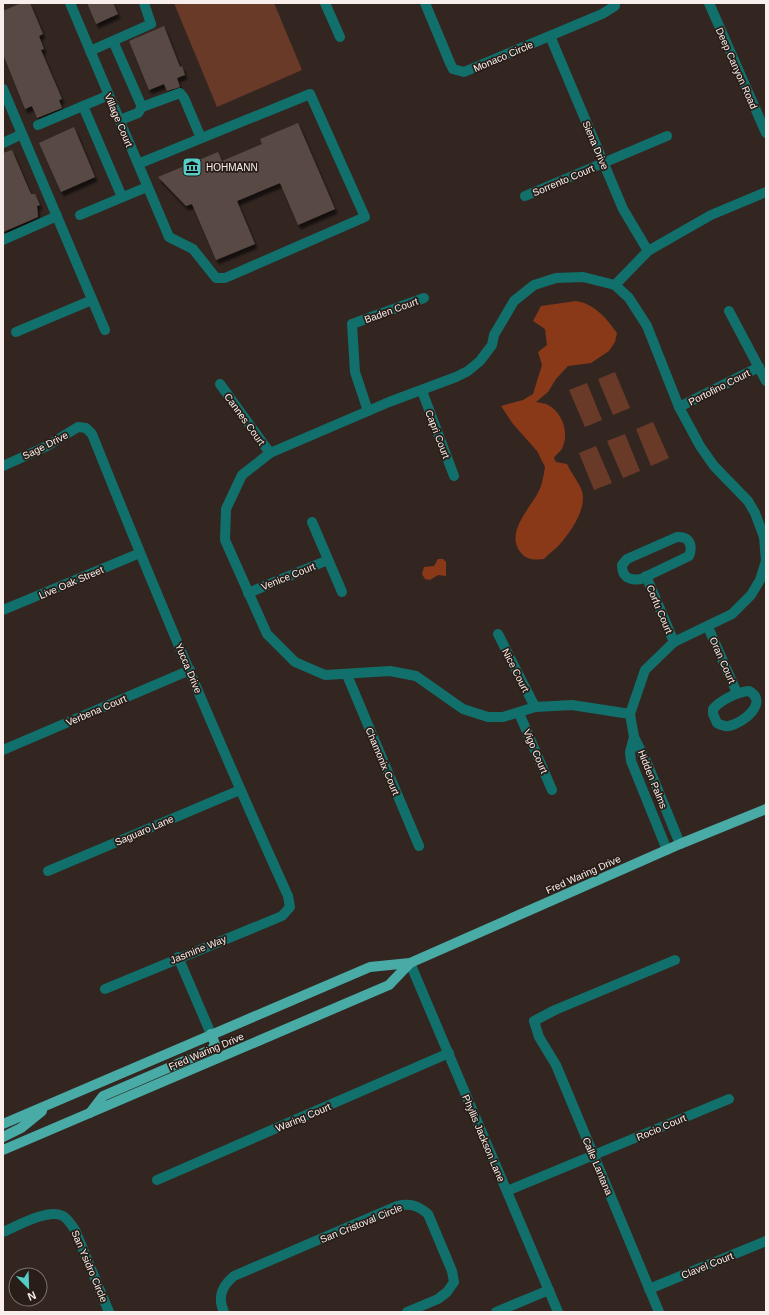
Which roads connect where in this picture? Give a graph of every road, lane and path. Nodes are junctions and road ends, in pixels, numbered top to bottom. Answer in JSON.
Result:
{"nodes":[{"id":1,"x":70,"y":3,"type":"edge"},
{"id":2,"x":144,"y":3,"type":"edge"},
{"id":3,"x":325,"y":3,"type":"edge"},
{"id":4,"x":425,"y":3,"type":"edge"},
{"id":5,"x":615,"y":3,"type":"edge"},
{"id":6,"x":709,"y":3,"type":"edge"},
{"id":7,"x":550,"y":36,"type":"junction"},
{"id":8,"x":340,"y":37,"type":"dead end"},
{"id":9,"x":113,"y":41,"type":"junction"},
{"id":10,"x":90,"y":51,"type":"junction"},
{"id":11,"x":3,"y":88,"type":"edge"},
{"id":12,"x":109,"y":95,"type":"junction"},
{"id":13,"x":83,"y":106,"type":"junction"},
{"id":14,"x":142,"y":107,"type":"junction"},
{"id":15,"x":120,"y":120,"type":"junction"},
{"id":16,"x":38,"y":125,"type":"dead end"},
{"id":17,"x":766,"y":133,"type":"edge"},
{"id":18,"x":22,"y":134,"type":"junction"},
{"id":19,"x":667,"y":136,"type":"dead end"},
{"id":20,"x":201,"y":138,"type":"junction"},
{"id":21,"x":3,"y":143,"type":"edge"},
{"id":22,"x":604,"y":163,"type":"junction"},
{"id":23,"x":138,"y":164,"type":"junction"},
{"id":24,"x":148,"y":186,"type":"junction"},
{"id":25,"x":766,"y":192,"type":"edge"},
{"id":26,"x":525,"y":196,"type":"dead end"},
{"id":27,"x":122,"y":197,"type":"junction"},
{"id":28,"x":80,"y":215,"type":"dead end"},
{"id":29,"x":57,"y":216,"type":"junction"},
{"id":30,"x":3,"y":240,"type":"edge"},
{"id":31,"x":648,"y":251,"type":"junction"},
{"id":32,"x":616,"y":285,"type":"junction"},
{"id":33,"x":424,"y":298,"type":"dead end"},
{"id":34,"x":92,"y":300,"type":"junction"},
{"id":35,"x":729,"y":311,"type":"dead end"},
{"id":36,"x":105,"y":330,"type":"dead end"},
{"id":37,"x":16,"y":332,"type":"dead end"},
{"id":38,"x":759,"y":367,"type":"junction"},
{"id":39,"x":766,"y":381,"type":"edge"},
{"id":40,"x":220,"y":384,"type":"dead end"},
{"id":41,"x":422,"y":391,"type":"junction"},
{"id":42,"x":679,"y":407,"type":"junction"},
{"id":43,"x":368,"y":411,"type":"junction"},
{"id":44,"x":86,"y":428,"type":"joint"},
{"id":45,"x":270,"y":453,"type":"junction"},
{"id":46,"x":3,"y":466,"type":"edge"},
{"id":47,"x":454,"y":476,"type":"dead end"},
{"id":48,"x":312,"y":522,"type":"dead end"},
{"id":49,"x":140,"y":553,"type":"junction"},
{"id":50,"x":328,"y":560,"type":"junction"},
{"id":51,"x":766,"y":561,"type":"edge"},
{"id":52,"x":646,"y":576,"type":"junction"},
{"id":53,"x":342,"y":592,"type":"dead end"},
{"id":54,"x":248,"y":593,"type":"junction"},
{"id":55,"x":3,"y":610,"type":"edge"},
{"id":56,"x":708,"y":627,"type":"junction"},
{"id":57,"x":498,"y":634,"type":"dead end"},
{"id":58,"x":674,"y":642,"type":"junction"},
{"id":59,"x":190,"y":670,"type":"junction"},
{"id":60,"x":347,"y":675,"type":"junction"},
{"id":61,"x":738,"y":693,"type":"junction"},
{"id":62,"x":535,"y":707,"type":"junction"},
{"id":63,"x":519,"y":713,"type":"junction"},
{"id":64,"x":630,"y":714,"type":"junction"},
{"id":65,"x":634,"y":737,"type":"junction"},
{"id":66,"x":3,"y":750,"type":"edge"},
{"id":67,"x":651,"y":773,"type":"junction"},
{"id":68,"x":638,"y":778,"type":"junction"},
{"id":69,"x":240,"y":790,"type":"junction"},
{"id":70,"x":552,"y":790,"type":"dead end"},
{"id":71,"x":766,"y":809,"type":"edge"},
{"id":72,"x":680,"y":844,"type":"junction"},
{"id":73,"x":419,"y":846,"type":"dead end"},
{"id":74,"x":667,"y":850,"type":"junction"},
{"id":75,"x":48,"y":871,"type":"dead end"},
{"id":76,"x":290,"y":907,"type":"joint"},
{"id":77,"x":178,"y":957,"type":"junction"},
{"id":78,"x":675,"y":960,"type":"dead end"},
{"id":79,"x":410,"y":963,"type":"junction"},
{"id":80,"x":104,"y":989,"type":"dead end"},
{"id":81,"x":211,"y":1034,"type":"junction"},
{"id":82,"x":448,"y":1054,"type":"junction"},
{"id":83,"x":729,"y":1099,"type":"dead end"},
{"id":84,"x":52,"y":1103,"type":"junction"},
{"id":85,"x":89,"y":1114,"type":"junction"},
{"id":86,"x":3,"y":1124,"type":"edge"},
{"id":87,"x":3,"y":1137,"type":"edge"},
{"id":88,"x":3,"y":1150,"type":"edge"},
{"id":89,"x":593,"y":1156,"type":"junction"},
{"id":90,"x":157,"y":1180,"type":"dead end"},
{"id":91,"x":507,"y":1191,"type":"junction"},
{"id":92,"x":3,"y":1232,"type":"edge"},
{"id":93,"x":766,"y":1240,"type":"edge"},
{"id":94,"x":649,"y":1289,"type":"junction"},
{"id":95,"x":549,"y":1290,"type":"junction"},
{"id":96,"x":109,"y":1312,"type":"edge"},
{"id":97,"x":224,"y":1312,"type":"edge"},
{"id":98,"x":407,"y":1312,"type":"edge"},
{"id":99,"x":496,"y":1312,"type":"edge"},
{"id":100,"x":558,"y":1312,"type":"edge"},
{"id":101,"x":659,"y":1312,"type":"edge"}],
"edges":[{"from":1,"to":10,"type":"street","name":"Village Court"},
{"from":2,"to":9,"type":"street"},
{"from":3,"to":8,"type":"street"},
{"from":4,"to":7,"type":"street","name":"Monaco Circle"},
{"from":5,"to":7,"type":"street","name":"Monaco Circle"},
{"from":6,"to":17,"type":"street","name":"Deep Canyon Road"},
{"from":7,"to":22,"type":"street","name":"Siena Drive"},
{"from":9,"to":10,"type":"street"},
{"from":9,"to":14,"type":"street"},
{"from":10,"to":12,"type":"street","name":"Village Court"},
{"from":11,"to":18,"type":"street"},
{"from":12,"to":13,"type":"street"},
{"from":12,"to":15,"type":"street","name":"Village Court"},
{"from":13,"to":16,"type":"street"},
{"from":13,"to":27,"type":"street"},
{"from":14,"to":15,"type":"street"},
{"from":14,"to":20,"type":"street"},
{"from":15,"to":23,"type":"street","name":"Village Court"},
{"from":18,"to":21,"type":"street"},
{"from":18,"to":29,"type":"street"},
{"from":19,"to":22,"type":"street","name":"Sorrento Court"},
{"from":20,"to":23,"type":"street"},
{"from":20,"to":24,"type":"street","name":"Village Court"},
{"from":22,"to":26,"type":"street","name":"Sorrento Court"},
{"from":22,"to":31,"type":"street","name":"Siena Drive"},
{"from":23,"to":24,"type":"street","name":"Village Court"},
{"from":24,"to":27,"type":"street"},
{"from":25,"to":31,"type":"street"},
{"from":27,"to":28,"type":"street"},
{"from":29,"to":30,"type":"street"},
{"from":29,"to":34,"type":"street"},
{"from":31,"to":32,"type":"street"},
{"from":32,"to":41,"type":"street"},
{"from":32,"to":42,"type":"street"},
{"from":33,"to":43,"type":"street","name":"Baden Court"},
{"from":34,"to":36,"type":"street"},
{"from":34,"to":37,"type":"street"},
{"from":35,"to":38,"type":"street","name":"Portofino Court"},
{"from":38,"to":39,"type":"street","name":"Portofino Court"},
{"from":38,"to":42,"type":"street","name":"Portofino Court"},
{"from":40,"to":45,"type":"street","name":"Cannes Court"},
{"from":41,"to":43,"type":"street"},
{"from":41,"to":47,"type":"street","name":"Capri Court"},
{"from":42,"to":51,"type":"street"},
{"from":43,"to":45,"type":"street"},
{"from":44,"to":46,"type":"street","name":"Sage Drive"},
{"from":44,"to":49,"type":"street","name":"Yucca Drive"},
{"from":45,"to":54,"type":"street"},
{"from":48,"to":50,"type":"street","name":"Venice Court"},
{"from":49,"to":55,"type":"street","name":"Live Oak Street"},
{"from":49,"to":59,"type":"street","name":"Yucca Drive"},
{"from":50,"to":53,"type":"street","name":"Venice Court"},
{"from":50,"to":54,"type":"street","name":"Venice Court"},
{"from":51,"to":56,"type":"street"},
{"from":52,"to":52,"type":"street"},
{"from":52,"to":58,"type":"street","name":"Corfu Court"},
{"from":54,"to":60,"type":"street"},
{"from":56,"to":58,"type":"street"},
{"from":56,"to":61,"type":"street","name":"Oran Court"},
{"from":57,"to":62,"type":"street","name":"Nice Court"},
{"from":58,"to":64,"type":"street"},
{"from":59,"to":66,"type":"street","name":"Verbena Court"},
{"from":59,"to":69,"type":"street","name":"Yucca Drive"},
{"from":60,"to":63,"type":"street"},
{"from":60,"to":73,"type":"street","name":"Chamonix Court"},
{"from":61,"to":61,"type":"street"},
{"from":62,"to":63,"type":"street"},
{"from":62,"to":64,"type":"street"},
{"from":63,"to":70,"type":"street","name":"Vigo Court"},
{"from":64,"to":65,"type":"street","name":"Hidden Palms"},
{"from":65,"to":67,"type":"street","name":"Hidden Palms"},
{"from":65,"to":68,"type":"street"},
{"from":67,"to":68,"type":"street"},
{"from":67,"to":72,"type":"street","name":"Hidden Palms"},
{"from":68,"to":74,"type":"street"},
{"from":69,"to":75,"type":"street","name":"Saguaro Lane"},
{"from":69,"to":76,"type":"street","name":"Yucca Drive"},
{"from":71,"to":72,"type":"main road","name":"Fred Waring Drive"},
{"from":72,"to":74,"type":"main road","name":"Fred Waring Drive"},
{"from":74,"to":79,"type":"main road","name":"Fred Waring Drive"},
{"from":76,"to":77,"type":"street","name":"Jasmine Way"},
{"from":77,"to":80,"type":"street","name":"Jasmine Way"},
{"from":77,"to":81,"type":"street"},
{"from":78,"to":89,"type":"street","name":"Calle Lantana"},
{"from":79,"to":81,"type":"main road","name":"Fred Waring Drive"},
{"from":79,"to":82,"type":"street","name":"Phyllis Jackson Lane"},
{"from":79,"to":85,"type":"main road","name":"Fred Waring Drive"},
{"from":81,"to":84,"type":"main road","name":"Fred Waring Drive"},
{"from":81,"to":85,"type":"main road"},
{"from":82,"to":90,"type":"street","name":"Waring Court"},
{"from":82,"to":91,"type":"street","name":"Phyllis Jackson Lane"},
{"from":83,"to":89,"type":"street","name":"Rocio Court"},
{"from":84,"to":86,"type":"main road","name":"Fred Waring Drive"},
{"from":84,"to":87,"type":"main road"},
{"from":85,"to":88,"type":"main road","name":"Fred Waring Drive"},
{"from":89,"to":91,"type":"street","name":"Rocio Court"},
{"from":89,"to":94,"type":"street","name":"Calle Lantana"},
{"from":91,"to":95,"type":"street","name":"Phyllis Jackson Lane"},
{"from":92,"to":96,"type":"street","name":"San Ysidro Circle"},
{"from":93,"to":94,"type":"street","name":"Clavel Court"},
{"from":94,"to":101,"type":"street","name":"Calle Lantana"},
{"from":95,"to":99,"type":"street"},
{"from":95,"to":100,"type":"street","name":"Phyllis Jackson Lane"},
{"from":97,"to":98,"type":"street","name":"San Cristoval Circle"}]}
